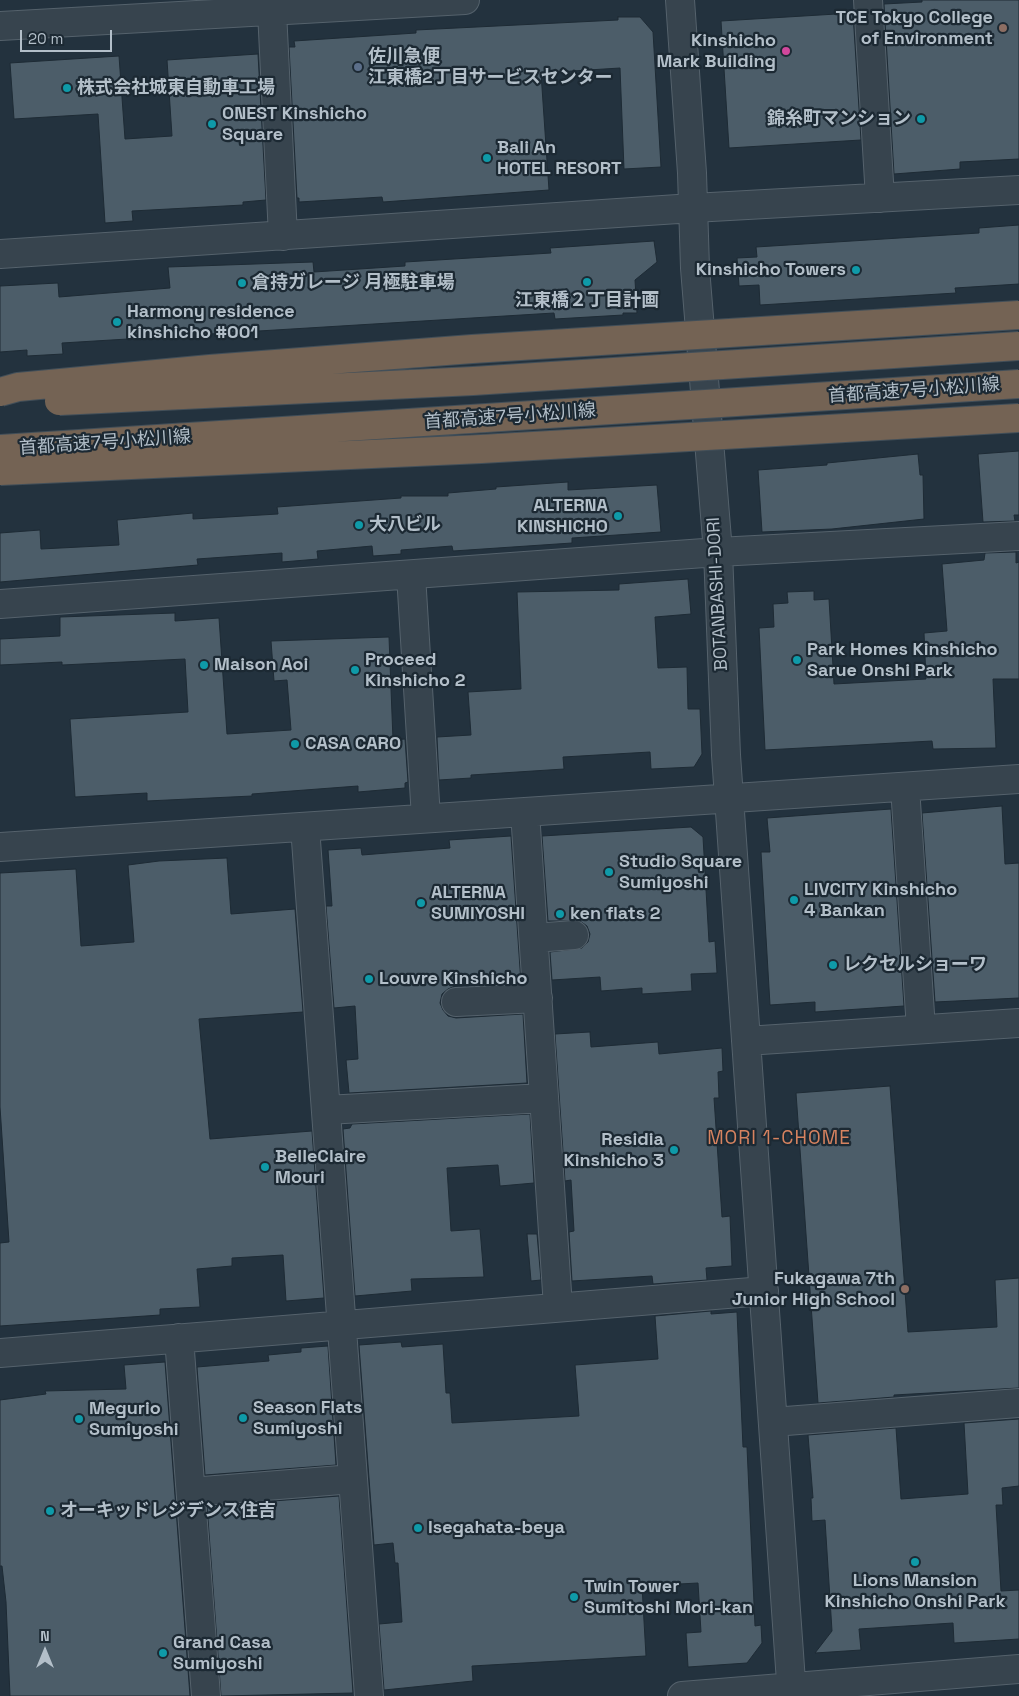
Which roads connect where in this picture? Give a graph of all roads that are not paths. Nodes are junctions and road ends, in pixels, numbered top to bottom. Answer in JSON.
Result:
{"nodes":[{"id":1,"x":463,"y":0,"type":"edge"},
{"id":2,"x":680,"y":0,"type":"edge"},
{"id":3,"x":868,"y":0,"type":"edge"},
{"id":4,"x":184,"y":8,"type":"edge"},
{"id":5,"x":272,"y":12,"type":"junction"},
{"id":6,"x":0,"y":26,"type":"edge"},
{"id":7,"x":1019,"y":190,"type":"edge"},
{"id":8,"x":880,"y":198,"type":"junction"},
{"id":9,"x":693,"y":208,"type":"junction"},
{"id":10,"x":283,"y":236,"type":"junction"},
{"id":11,"x":0,"y":254,"type":"edge"},
{"id":12,"x":1019,"y":316,"type":"edge"},
{"id":13,"x":1019,"y":346,"type":"edge"},
{"id":14,"x":1019,"y":384,"type":"edge"},
{"id":15,"x":0,"y":392,"type":"edge"},
{"id":16,"x":0,"y":404,"type":"edge"},
{"id":17,"x":1019,"y":418,"type":"edge"},
{"id":18,"x":0,"y":449,"type":"edge"},
{"id":19,"x":0,"y":470,"type":"edge"},
{"id":20,"x":1019,"y":536,"type":"edge"},
{"id":21,"x":718,"y":552,"type":"junction"},
{"id":22,"x":411,"y":575,"type":"junction"},
{"id":23,"x":0,"y":604,"type":"edge"},
{"id":24,"x":1019,"y":779,"type":"edge"},
{"id":25,"x":905,"y":787,"type":"junction"},
{"id":26,"x":729,"y":798,"type":"junction"},
{"id":27,"x":525,"y":812,"type":"junction"},
{"id":28,"x":426,"y":818,"type":"junction"},
{"id":29,"x":305,"y":827,"type":"junction"},
{"id":30,"x":0,"y":847,"type":"edge"},
{"id":31,"x":574,"y":935,"type":"dead end"},
{"id":32,"x":534,"y":938,"type":"junction"},
{"id":33,"x":538,"y":998,"type":"junction"},
{"id":34,"x":456,"y":1002,"type":"dead end"},
{"id":35,"x":1019,"y":1023,"type":"edge"},
{"id":36,"x":921,"y":1029,"type":"junction"},
{"id":37,"x":746,"y":1041,"type":"junction"},
{"id":38,"x":544,"y":1098,"type":"junction"},
{"id":39,"x":326,"y":1110,"type":"junction"},
{"id":40,"x":764,"y":1291,"type":"junction"},
{"id":41,"x":558,"y":1307,"type":"junction"},
{"id":42,"x":342,"y":1325,"type":"junction"},
{"id":43,"x":179,"y":1338,"type":"junction"},
{"id":44,"x":0,"y":1353,"type":"edge"},
{"id":45,"x":1019,"y":1402,"type":"edge"},
{"id":46,"x":773,"y":1422,"type":"junction"},
{"id":47,"x":353,"y":1480,"type":"junction"},
{"id":48,"x":190,"y":1492,"type":"junction"},
{"id":49,"x":1019,"y":1668,"type":"edge"},
{"id":50,"x":792,"y":1691,"type":"edge"},
{"id":51,"x":206,"y":1696,"type":"edge"},
{"id":52,"x":369,"y":1696,"type":"edge"},
{"id":53,"x":682,"y":1696,"type":"edge"}],
"edges":[{"from":1,"to":5,"type":"street"},
{"from":2,"to":9,"type":"street","name":"BOTANBASHI-DORI"},
{"from":3,"to":8,"type":"street"},
{"from":4,"to":5,"type":"street"},
{"from":4,"to":6,"type":"street"},
{"from":5,"to":10,"type":"street"},
{"from":7,"to":8,"type":"street"},
{"from":8,"to":9,"type":"street"},
{"from":9,"to":10,"type":"street"},
{"from":9,"to":21,"type":"street","name":"BOTANBASHI-DORI"},
{"from":10,"to":11,"type":"street"},
{"from":12,"to":15,"type":"highway","bridge":true},
{"from":13,"to":16,"type":"highway","bridge":true},
{"from":14,"to":18,"type":"highway","name":"首都高速7号小松川線","bridge":true},
{"from":17,"to":19,"type":"highway","bridge":true},
{"from":20,"to":21,"type":"street"},
{"from":21,"to":22,"type":"street"},
{"from":21,"to":26,"type":"street","name":"BOTANBASHI-DORI"},
{"from":22,"to":23,"type":"street"},
{"from":22,"to":28,"type":"street"},
{"from":24,"to":25,"type":"street"},
{"from":25,"to":26,"type":"street"},
{"from":25,"to":36,"type":"street"},
{"from":26,"to":27,"type":"street"},
{"from":26,"to":37,"type":"street","name":"BOTANBASHI-DORI"},
{"from":27,"to":28,"type":"street"},
{"from":27,"to":32,"type":"street"},
{"from":28,"to":29,"type":"street"},
{"from":29,"to":30,"type":"street"},
{"from":29,"to":39,"type":"street"},
{"from":31,"to":32,"type":"street"},
{"from":32,"to":33,"type":"street"},
{"from":33,"to":34,"type":"street"},
{"from":33,"to":38,"type":"street"},
{"from":35,"to":36,"type":"street"},
{"from":36,"to":37,"type":"street"},
{"from":37,"to":40,"type":"street","name":"BOTANBASHI-DORI"},
{"from":38,"to":39,"type":"street"},
{"from":38,"to":41,"type":"street"},
{"from":39,"to":42,"type":"street"},
{"from":40,"to":41,"type":"street"},
{"from":40,"to":46,"type":"street","name":"BOTANBASHI-DORI"},
{"from":41,"to":42,"type":"street"},
{"from":42,"to":43,"type":"street"},
{"from":42,"to":47,"type":"street"},
{"from":43,"to":44,"type":"street"},
{"from":43,"to":48,"type":"street"},
{"from":45,"to":46,"type":"street"},
{"from":46,"to":50,"type":"street","name":"BOTANBASHI-DORI"},
{"from":47,"to":48,"type":"street"},
{"from":47,"to":52,"type":"street"},
{"from":48,"to":51,"type":"street"},
{"from":49,"to":50,"type":"street"},
{"from":50,"to":53,"type":"street"}]}
